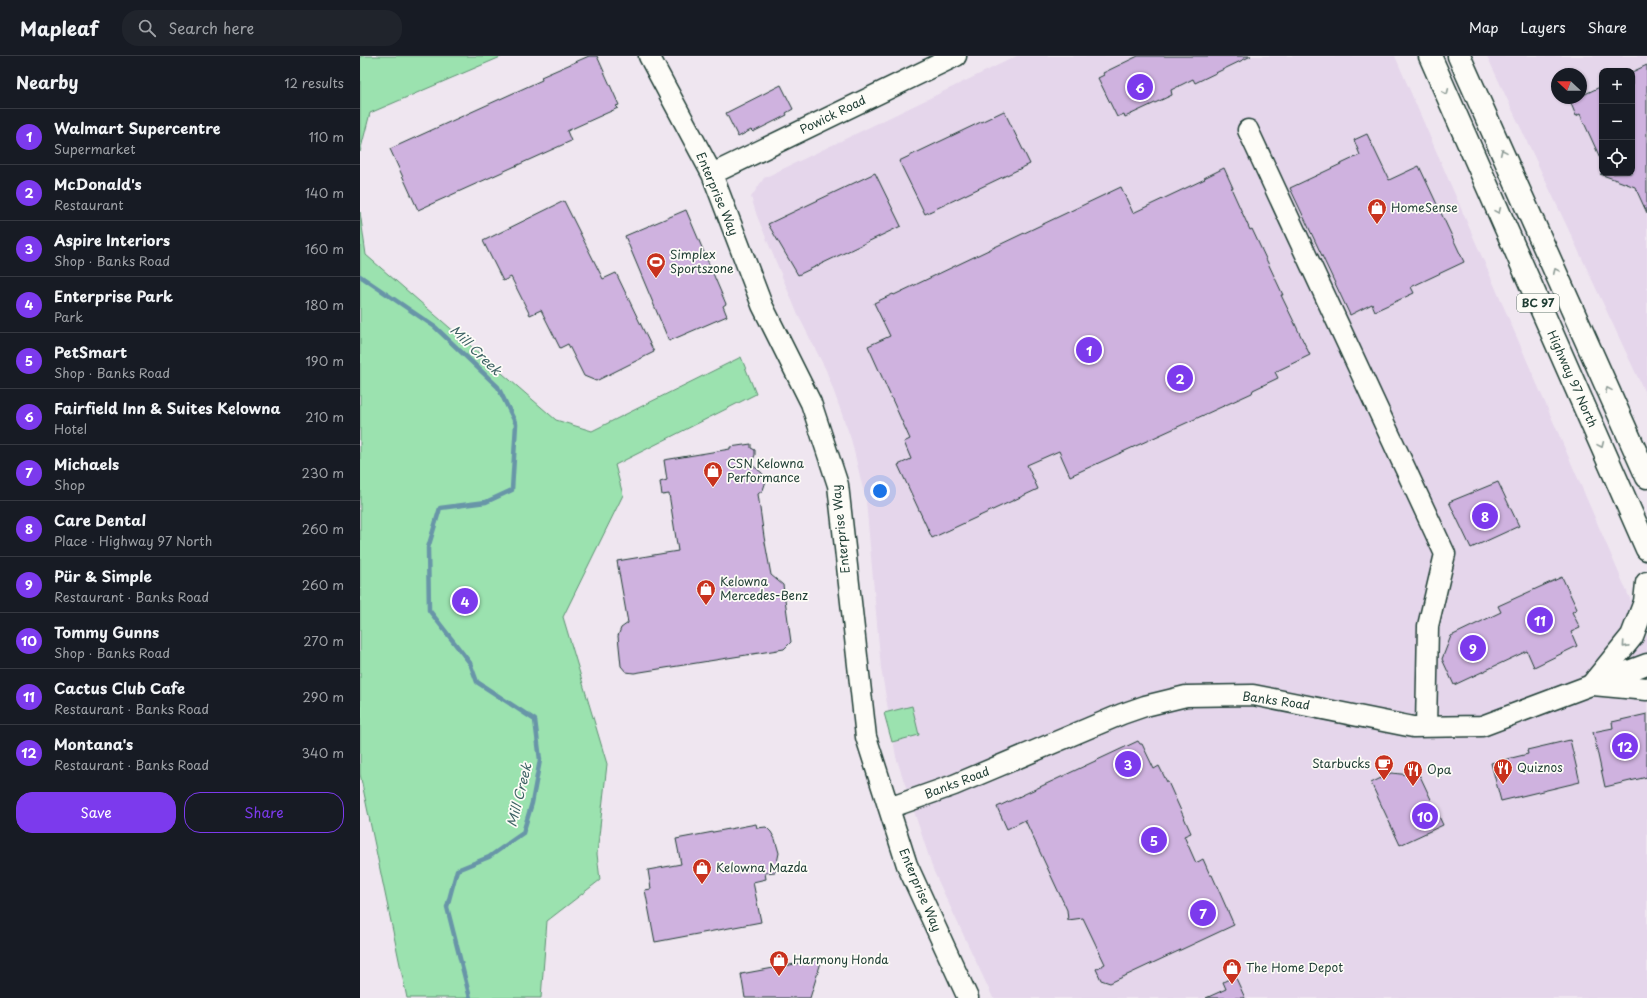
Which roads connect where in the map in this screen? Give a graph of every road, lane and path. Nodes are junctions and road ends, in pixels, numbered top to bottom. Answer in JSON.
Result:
{"nodes":[{"id":1,"x":649,"y":56,"type":"edge"},
{"id":2,"x":956,"y":56,"type":"edge"},
{"id":3,"x":1430,"y":56,"type":"edge"},
{"id":4,"x":1459,"y":56,"type":"edge"},
{"id":5,"x":1248,"y":130,"type":"dead end"},
{"id":6,"x":712,"y":174,"type":"junction"},
{"id":7,"x":1647,"y":477,"type":"edge"},
{"id":8,"x":1647,"y":549,"type":"edge"},
{"id":9,"x":1647,"y":583,"type":"edge"},
{"id":10,"x":1647,"y":664,"type":"edge"},
{"id":11,"x":1592,"y":684,"type":"junction"},
{"id":12,"x":1647,"y":689,"type":"edge"},
{"id":13,"x":1426,"y":727,"type":"junction"},
{"id":14,"x":889,"y":808,"type":"junction"},
{"id":15,"x":968,"y":998,"type":"edge"}],
"edges":[{"from":1,"to":6,"type":"street","name":"Enterprise Way"},
{"from":2,"to":6,"type":"street","name":"Powick Road"},
{"from":3,"to":8,"type":"highway","name":"Highway 97 North","number":"BC 97","one_way":true},
{"from":7,"to":4,"type":"highway","number":"BC 97","one_way":true},
{"from":5,"to":13,"type":"street"},
{"from":6,"to":14,"type":"street","name":"Enterprise Way"},
{"from":9,"to":11,"type":"highway","one_way":true},
{"from":10,"to":11,"type":"street","name":"Banks Road"},
{"from":11,"to":12,"type":"highway"},
{"from":11,"to":13,"type":"street","name":"Banks Road"},
{"from":13,"to":14,"type":"street","name":"Banks Road"},
{"from":14,"to":15,"type":"street","name":"Enterprise Way"}]}
